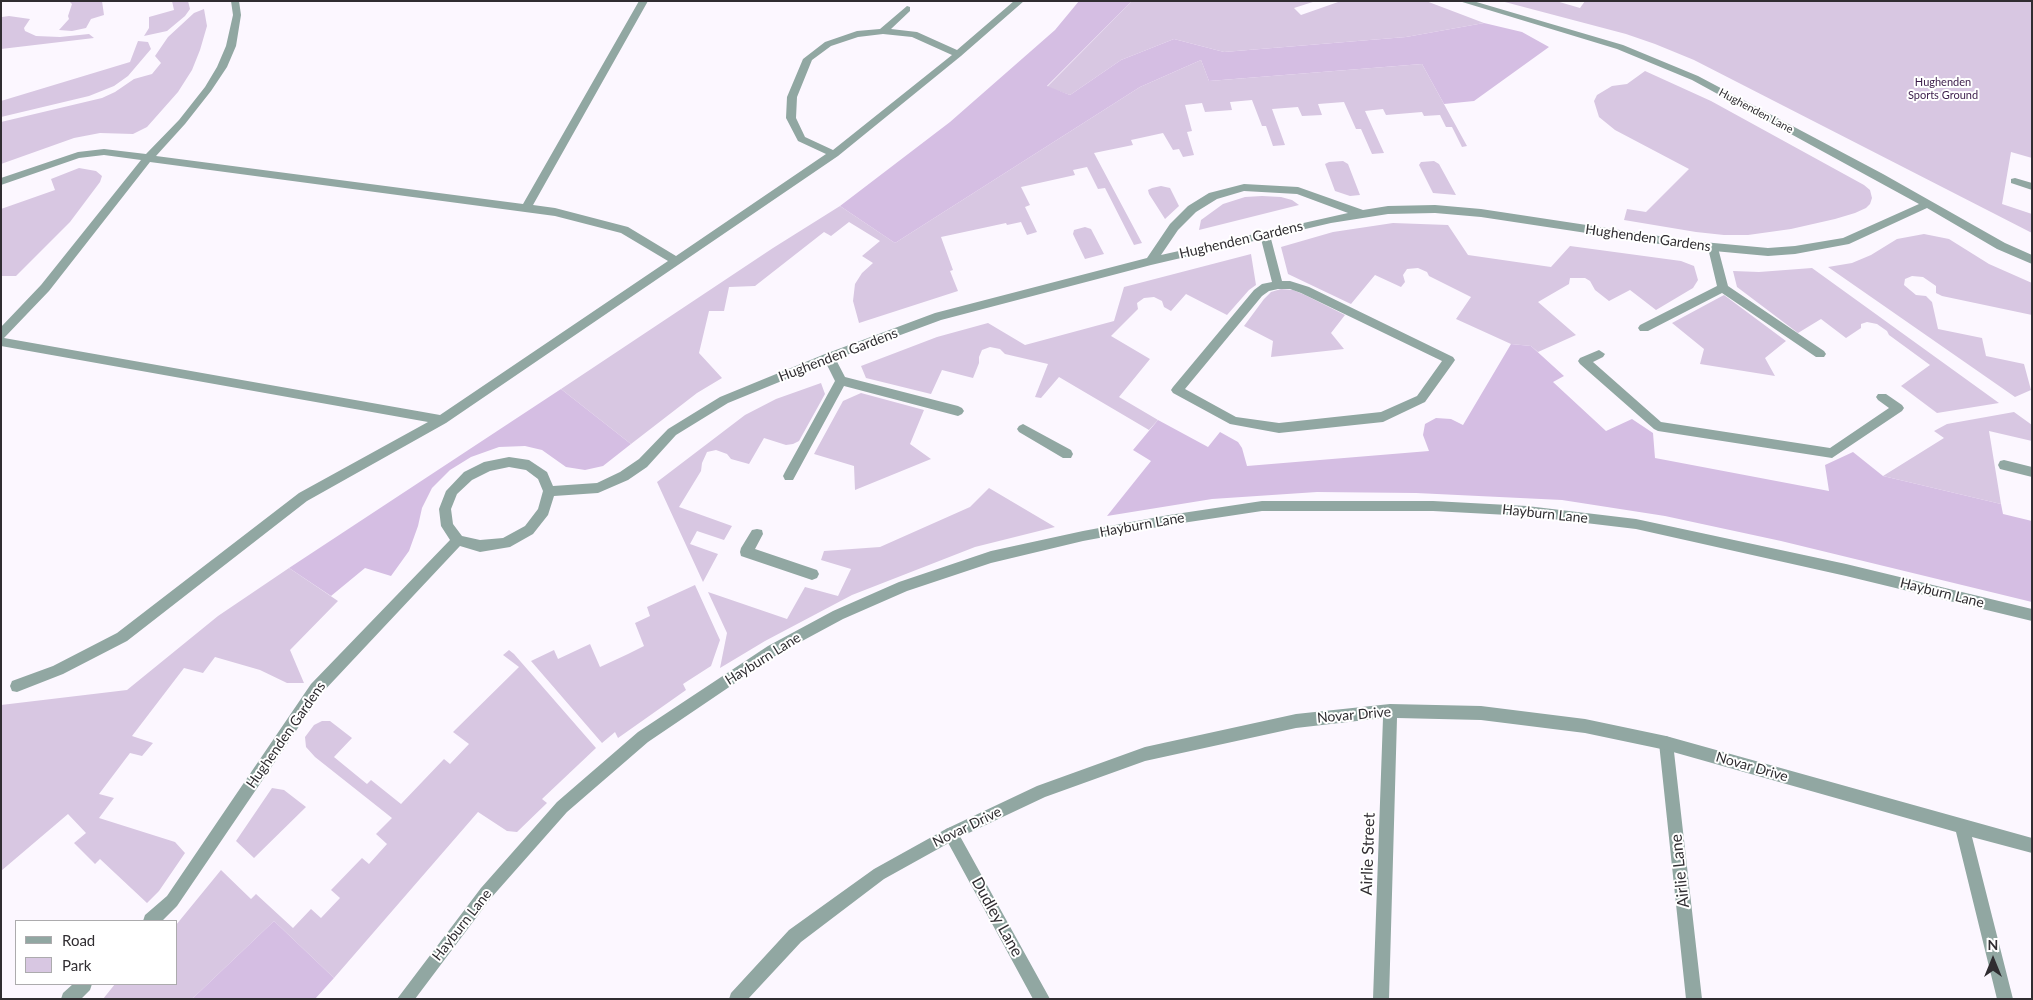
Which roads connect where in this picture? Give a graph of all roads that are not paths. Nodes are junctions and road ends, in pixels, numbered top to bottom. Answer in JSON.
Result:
{"nodes":[{"id":1,"x":235,"y":1,"type":"edge"},
{"id":2,"x":644,"y":1,"type":"edge"},
{"id":3,"x":1020,"y":1,"type":"edge"},
{"id":4,"x":1463,"y":1,"type":"edge"},
{"id":5,"x":907,"y":9,"type":"dead end"},
{"id":6,"x":883,"y":31,"type":"junction"},
{"id":7,"x":958,"y":54,"type":"junction"},
{"id":8,"x":834,"y":154,"type":"junction"},
{"id":9,"x":147,"y":158,"type":"junction"},
{"id":10,"x":2015,"y":181,"type":"dead end"},
{"id":11,"x":1,"y":182,"type":"edge"},
{"id":12,"x":2032,"y":187,"type":"edge"},
{"id":13,"x":1928,"y":204,"type":"junction"},
{"id":14,"x":526,"y":208,"type":"junction"},
{"id":15,"x":1360,"y":213,"type":"junction"},
{"id":16,"x":1265,"y":234,"type":"junction"},
{"id":17,"x":1713,"y":248,"type":"junction"},
{"id":18,"x":2032,"y":260,"type":"edge"},
{"id":19,"x":1151,"y":261,"type":"junction"},
{"id":20,"x":676,"y":262,"type":"junction"},
{"id":21,"x":1278,"y":285,"type":"junction"},
{"id":22,"x":1723,"y":288,"type":"junction"},
{"id":23,"x":1644,"y":328,"type":"dead end"},
{"id":24,"x":1,"y":335,"type":"edge"},
{"id":25,"x":1,"y":342,"type":"edge"},
{"id":26,"x":1599,"y":354,"type":"dead end"},
{"id":27,"x":1820,"y":354,"type":"dead end"},
{"id":28,"x":829,"y":357,"type":"junction"},
{"id":29,"x":841,"y":381,"type":"junction"},
{"id":30,"x":1882,"y":397,"type":"dead end"},
{"id":31,"x":958,"y":411,"type":"dead end"},
{"id":32,"x":442,"y":420,"type":"junction"},
{"id":33,"x":1023,"y":429,"type":"dead end"},
{"id":34,"x":1067,"y":454,"type":"dead end"},
{"id":35,"x":2004,"y":465,"type":"dead end"},
{"id":36,"x":2032,"y":472,"type":"edge"},
{"id":37,"x":789,"y":476,"type":"dead end"},
{"id":38,"x":548,"y":491,"type":"junction"},
{"id":39,"x":757,"y":534,"type":"dead end"},
{"id":40,"x":458,"y":540,"type":"junction"},
{"id":41,"x":812,"y":574,"type":"dead end"},
{"id":42,"x":2032,"y":615,"type":"edge"},
{"id":43,"x":17,"y":686,"type":"dead end"},
{"id":44,"x":1390,"y":711,"type":"junction"},
{"id":45,"x":1666,"y":743,"type":"junction"},
{"id":46,"x":1962,"y":826,"type":"junction"},
{"id":47,"x":951,"y":834,"type":"junction"},
{"id":48,"x":2032,"y":846,"type":"edge"},
{"id":49,"x":151,"y":920,"type":"edge"},
{"id":50,"x":83,"y":985,"type":"edge"},
{"id":51,"x":69,"y":999,"type":"edge"},
{"id":52,"x":406,"y":999,"type":"edge"},
{"id":53,"x":736,"y":999,"type":"edge"},
{"id":54,"x":1042,"y":999,"type":"edge"},
{"id":55,"x":1381,"y":999,"type":"edge"},
{"id":56,"x":1694,"y":999,"type":"edge"},
{"id":57,"x":2005,"y":999,"type":"edge"}],
"edges":[{"from":1,"to":9,"type":"street"},
{"from":2,"to":14,"type":"street"},
{"from":3,"to":7,"type":"street"},
{"from":4,"to":13,"type":"street","name":"Hughenden Lane"},
{"from":5,"to":6,"type":"street"},
{"from":6,"to":7,"type":"street"},
{"from":6,"to":8,"type":"street"},
{"from":7,"to":8,"type":"street"},
{"from":8,"to":20,"type":"street"},
{"from":9,"to":11,"type":"street"},
{"from":9,"to":14,"type":"street"},
{"from":9,"to":24,"type":"street"},
{"from":10,"to":12,"type":"street"},
{"from":13,"to":17,"type":"street","name":"Hughenden Gardens"},
{"from":13,"to":18,"type":"street","name":"Hughenden Lane"},
{"from":14,"to":20,"type":"street"},
{"from":15,"to":16,"type":"street","name":"Hughenden Gardens"},
{"from":15,"to":17,"type":"street","name":"Hughenden Gardens"},
{"from":15,"to":19,"type":"street","name":"Hughenden Gardens"},
{"from":16,"to":19,"type":"street","name":"Hughenden Gardens"},
{"from":16,"to":21,"type":"street"},
{"from":17,"to":22,"type":"street"},
{"from":19,"to":28,"type":"street","name":"Hughenden Gardens"},
{"from":20,"to":32,"type":"street"},
{"from":21,"to":21,"type":"street"},
{"from":22,"to":23,"type":"street"},
{"from":22,"to":27,"type":"street"},
{"from":25,"to":32,"type":"street"},
{"from":26,"to":30,"type":"street"},
{"from":28,"to":29,"type":"street"},
{"from":28,"to":38,"type":"street","name":"Hughenden Gardens"},
{"from":29,"to":31,"type":"street"},
{"from":29,"to":37,"type":"street"},
{"from":32,"to":43,"type":"street"},
{"from":33,"to":34,"type":"street"},
{"from":35,"to":36,"type":"street"},
{"from":38,"to":40,"type":"street"},
{"from":38,"to":40,"type":"street"},
{"from":39,"to":41,"type":"street"},
{"from":40,"to":49,"type":"street","name":"Hughenden Gardens"},
{"from":42,"to":52,"type":"street","name":"Hayburn Lane"},
{"from":44,"to":45,"type":"street","name":"Novar Drive"},
{"from":44,"to":47,"type":"street","name":"Novar Drive"},
{"from":44,"to":55,"type":"street","name":"Airlie Street"},
{"from":45,"to":46,"type":"street","name":"Novar Drive"},
{"from":45,"to":56,"type":"street","name":"Airlie Lane"},
{"from":46,"to":48,"type":"street","name":"Novar Drive"},
{"from":46,"to":57,"type":"street"},
{"from":47,"to":53,"type":"street","name":"Novar Drive"},
{"from":47,"to":54,"type":"street","name":"Dudley Lane"},
{"from":50,"to":51,"type":"street"}]}
